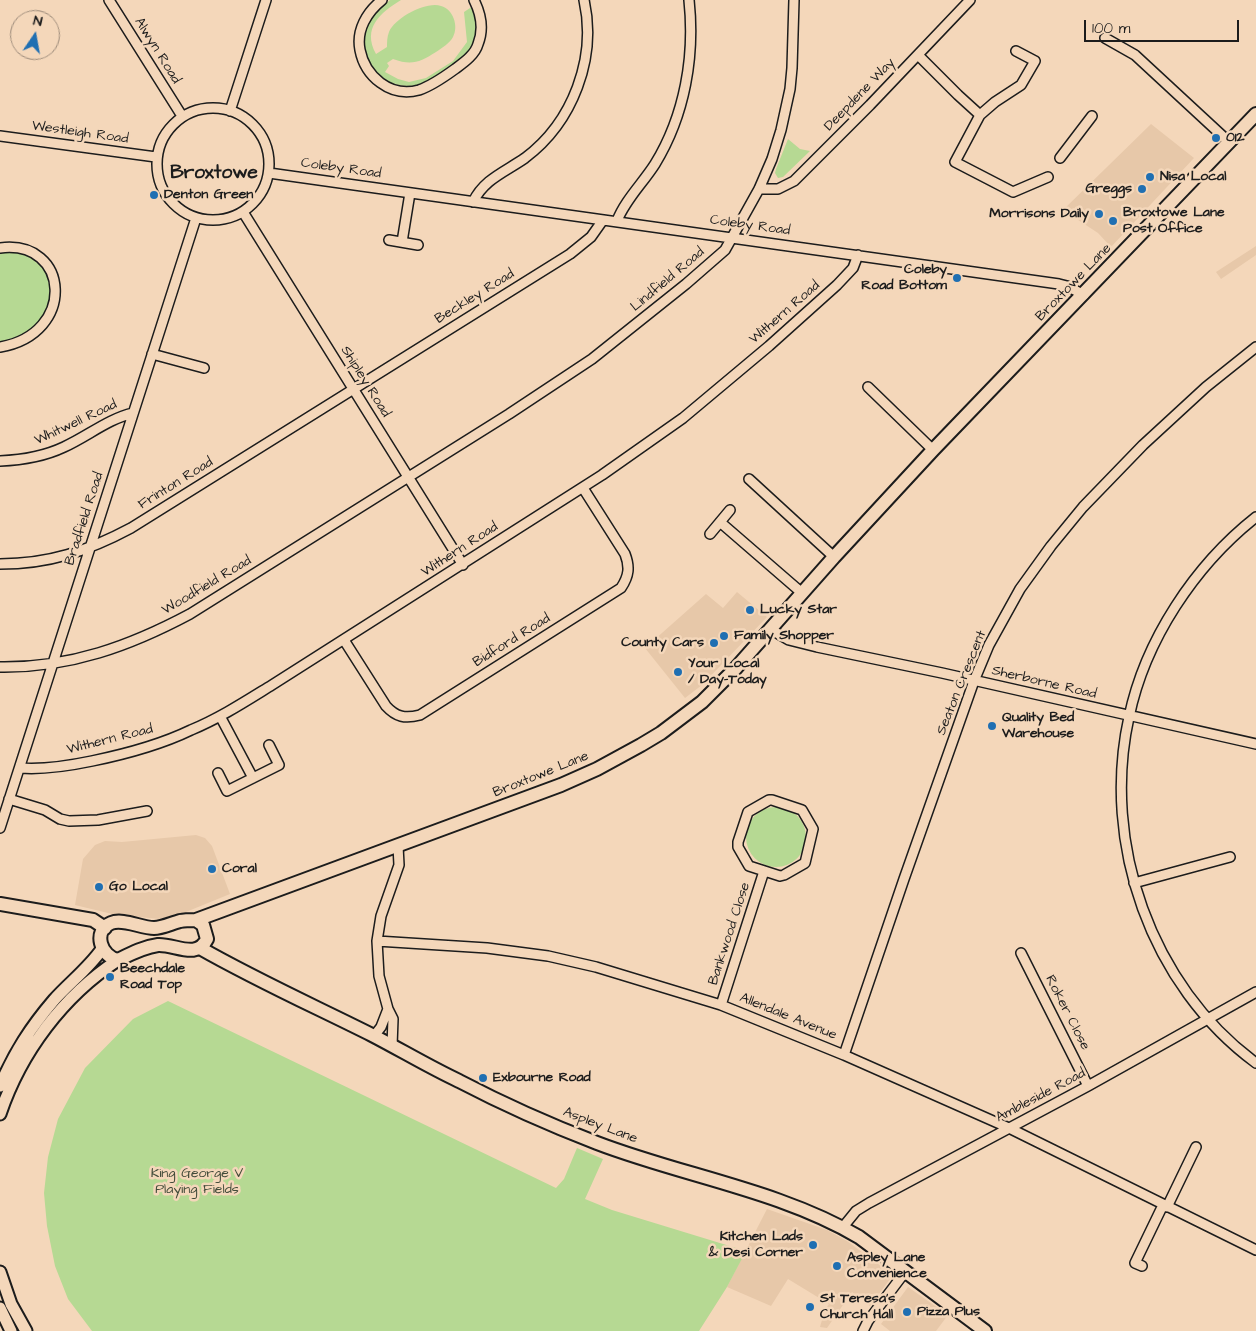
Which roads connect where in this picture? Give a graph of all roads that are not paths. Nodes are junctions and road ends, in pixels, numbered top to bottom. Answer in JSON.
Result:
{"nodes":[{"id":1,"x":109,"y":0,"type":"edge"},
{"id":2,"x":266,"y":0,"type":"edge"},
{"id":3,"x":382,"y":0,"type":"edge"},
{"id":4,"x":475,"y":0,"type":"edge"},
{"id":5,"x":584,"y":0,"type":"edge"},
{"id":6,"x":689,"y":0,"type":"edge"},
{"id":7,"x":794,"y":0,"type":"edge"},
{"id":8,"x":970,"y":0,"type":"edge"},
{"id":9,"x":1105,"y":38,"type":"dead end"},
{"id":10,"x":1016,"y":51,"type":"dead end"},
{"id":11,"x":918,"y":55,"type":"junction"},
{"id":12,"x":230,"y":111,"type":"junction"},
{"id":13,"x":980,"y":114,"type":"junction"},
{"id":14,"x":1256,"y":114,"type":"edge"},
{"id":15,"x":182,"y":116,"type":"junction"},
{"id":16,"x":1092,"y":116,"type":"dead end"},
{"id":17,"x":0,"y":136,"type":"edge"},
{"id":18,"x":1229,"y":142,"type":"junction"},
{"id":19,"x":156,"y":157,"type":"junction"},
{"id":20,"x":1060,"y":158,"type":"dead end"},
{"id":21,"x":269,"y":173,"type":"junction"},
{"id":22,"x":1048,"y":177,"type":"dead end"},
{"id":23,"x":759,"y":189,"type":"junction"},
{"id":24,"x":410,"y":193,"type":"junction"},
{"id":25,"x":473,"y":202,"type":"junction"},
{"id":26,"x":243,"y":212,"type":"junction"},
{"id":27,"x":196,"y":218,"type":"junction"},
{"id":28,"x":603,"y":220,"type":"junction"},
{"id":29,"x":617,"y":222,"type":"junction"},
{"id":30,"x":733,"y":238,"type":"junction"},
{"id":31,"x":389,"y":240,"type":"dead end"},
{"id":32,"x":402,"y":242,"type":"junction"},
{"id":33,"x":418,"y":245,"type":"dead end"},
{"id":34,"x":0,"y":248,"type":"edge"},
{"id":35,"x":858,"y":255,"type":"junction"},
{"id":36,"x":1084,"y":295,"type":"junction"},
{"id":37,"x":0,"y":347,"type":"edge"},
{"id":38,"x":1256,"y":347,"type":"edge"},
{"id":39,"x":152,"y":354,"type":"junction"},
{"id":40,"x":204,"y":368,"type":"dead end"},
{"id":41,"x":868,"y":387,"type":"dead end"},
{"id":42,"x":353,"y":389,"type":"junction"},
{"id":43,"x":133,"y":413,"type":"junction"},
{"id":44,"x":934,"y":450,"type":"junction"},
{"id":45,"x":0,"y":461,"type":"edge"},
{"id":46,"x":408,"y":476,"type":"junction"},
{"id":47,"x":749,"y":479,"type":"dead end"},
{"id":48,"x":583,"y":488,"type":"junction"},
{"id":49,"x":730,"y":510,"type":"dead end"},
{"id":50,"x":1256,"y":517,"type":"edge"},
{"id":51,"x":720,"y":522,"type":"junction"},
{"id":52,"x":710,"y":534,"type":"dead end"},
{"id":53,"x":90,"y":547,"type":"junction"},
{"id":54,"x":834,"y":557,"type":"junction"},
{"id":55,"x":0,"y":564,"type":"edge"},
{"id":56,"x":463,"y":565,"type":"junction"},
{"id":57,"x":802,"y":593,"type":"junction"},
{"id":58,"x":770,"y":629,"type":"junction"},
{"id":59,"x":344,"y":640,"type":"junction"},
{"id":60,"x":52,"y":665,"type":"junction"},
{"id":61,"x":0,"y":667,"type":"edge"},
{"id":62,"x":974,"y":681,"type":"junction"},
{"id":63,"x":220,"y":716,"type":"junction"},
{"id":64,"x":1129,"y":716,"type":"junction"},
{"id":65,"x":1256,"y":744,"type":"edge"},
{"id":66,"x":269,"y":745,"type":"dead end"},
{"id":67,"x":20,"y":768,"type":"junction"},
{"id":68,"x":218,"y":773,"type":"dead end"},
{"id":69,"x":253,"y":778,"type":"junction"},
{"id":70,"x":9,"y":800,"type":"junction"},
{"id":71,"x":147,"y":811,"type":"dead end"},
{"id":72,"x":0,"y":828,"type":"edge"},
{"id":73,"x":398,"y":846,"type":"junction"},
{"id":74,"x":1230,"y":857,"type":"dead end"},
{"id":75,"x":764,"y":871,"type":"junction"},
{"id":76,"x":1134,"y":883,"type":"junction"},
{"id":77,"x":0,"y":904,"type":"edge"},
{"id":78,"x":196,"y":920,"type":"junction"},
{"id":79,"x":105,"y":928,"type":"junction"},
{"id":80,"x":377,"y":940,"type":"junction"},
{"id":81,"x":200,"y":948,"type":"junction"},
{"id":82,"x":102,"y":949,"type":"junction"},
{"id":83,"x":1021,"y":953,"type":"dead end"},
{"id":84,"x":118,"y":960,"type":"junction"},
{"id":85,"x":1256,"y":992,"type":"edge"},
{"id":86,"x":721,"y":1005,"type":"junction"},
{"id":87,"x":388,"y":1009,"type":"junction"},
{"id":88,"x":1208,"y":1019,"type":"junction"},
{"id":89,"x":374,"y":1036,"type":"junction"},
{"id":90,"x":392,"y":1046,"type":"junction"},
{"id":91,"x":844,"y":1055,"type":"junction"},
{"id":92,"x":1256,"y":1063,"type":"edge"},
{"id":93,"x":0,"y":1086,"type":"edge"},
{"id":94,"x":1088,"y":1086,"type":"junction"},
{"id":95,"x":0,"y":1114,"type":"edge"},
{"id":96,"x":1009,"y":1128,"type":"junction"},
{"id":97,"x":1196,"y":1147,"type":"dead end"},
{"id":98,"x":1165,"y":1206,"type":"junction"},
{"id":99,"x":843,"y":1227,"type":"junction"},
{"id":100,"x":1256,"y":1250,"type":"edge"},
{"id":101,"x":1142,"y":1266,"type":"dead end"},
{"id":102,"x":0,"y":1272,"type":"edge"},
{"id":103,"x":904,"y":1272,"type":"junction"},
{"id":104,"x":0,"y":1308,"type":"edge"},
{"id":105,"x":11,"y":1331,"type":"edge"},
{"id":106,"x":26,"y":1331,"type":"edge"},
{"id":107,"x":863,"y":1331,"type":"edge"},
{"id":108,"x":985,"y":1331,"type":"edge"}],
"edges":[{"from":1,"to":15,"type":"street","name":"Alwyn Road"},
{"from":2,"to":12,"type":"street"},
{"from":3,"to":4,"type":"street"},
{"from":5,"to":25,"type":"street"},
{"from":6,"to":29,"type":"street"},
{"from":7,"to":23,"type":"street","name":"Lindfield Road"},
{"from":8,"to":11,"type":"street","name":"Deepdene Way"},
{"from":9,"to":18,"type":"street"},
{"from":10,"to":13,"type":"street"},
{"from":11,"to":13,"type":"street"},
{"from":11,"to":23,"type":"street","name":"Deepdene Way"},
{"from":12,"to":15,"type":"street"},
{"from":12,"to":21,"type":"street"},
{"from":13,"to":22,"type":"street"},
{"from":14,"to":18,"type":"main road","name":"Broxtowe Lane"},
{"from":15,"to":19,"type":"street"},
{"from":16,"to":20,"type":"street"},
{"from":17,"to":19,"type":"street","name":"Westleigh Road"},
{"from":18,"to":36,"type":"main road","name":"Broxtowe Lane"},
{"from":19,"to":27,"type":"street"},
{"from":21,"to":24,"type":"street","name":"Coleby Road"},
{"from":21,"to":26,"type":"street"},
{"from":23,"to":30,"type":"street","name":"Lindfield Road"},
{"from":24,"to":25,"type":"street","name":"Coleby Road"},
{"from":24,"to":32,"type":"street"},
{"from":25,"to":28,"type":"street","name":"Coleby Road"},
{"from":26,"to":27,"type":"street"},
{"from":26,"to":42,"type":"street","name":"Shipley Road"},
{"from":27,"to":39,"type":"street","name":"Bradfield Road"},
{"from":28,"to":29,"type":"street","name":"Coleby Road"},
{"from":28,"to":42,"type":"street","name":"Beckley Road"},
{"from":29,"to":30,"type":"street","name":"Coleby Road"},
{"from":30,"to":35,"type":"street","name":"Coleby Road"},
{"from":30,"to":46,"type":"street","name":"Lindfield Road"},
{"from":31,"to":32,"type":"street"},
{"from":32,"to":33,"type":"street"},
{"from":34,"to":37,"type":"street"},
{"from":35,"to":36,"type":"street","name":"Coleby Road"},
{"from":35,"to":48,"type":"street","name":"Withern Road"},
{"from":36,"to":44,"type":"main road","name":"Broxtowe Lane"},
{"from":38,"to":62,"type":"street","name":"Seaton Crescent"},
{"from":39,"to":40,"type":"street"},
{"from":39,"to":43,"type":"street","name":"Bradfield Road"},
{"from":41,"to":44,"type":"street"},
{"from":42,"to":46,"type":"street","name":"Shipley Road"},
{"from":42,"to":53,"type":"street","name":"Frinton Road"},
{"from":43,"to":45,"type":"street","name":"Whitwell Road"},
{"from":43,"to":53,"type":"street","name":"Bradfield Road"},
{"from":44,"to":54,"type":"main road","name":"Broxtowe Lane"},
{"from":46,"to":56,"type":"street","name":"Shipley Road"},
{"from":46,"to":60,"type":"street","name":"Woodfield Road"},
{"from":47,"to":54,"type":"street"},
{"from":48,"to":56,"type":"street","name":"Withern Road"},
{"from":48,"to":59,"type":"street","name":"Bidford Road"},
{"from":49,"to":51,"type":"street"},
{"from":50,"to":64,"type":"street"},
{"from":51,"to":52,"type":"street"},
{"from":51,"to":57,"type":"street"},
{"from":53,"to":55,"type":"street","name":"Frinton Road"},
{"from":53,"to":60,"type":"street","name":"Bradfield Road"},
{"from":54,"to":57,"type":"main road","name":"Broxtowe Lane"},
{"from":56,"to":59,"type":"street","name":"Withern Road"},
{"from":57,"to":58,"type":"main road","name":"Broxtowe Lane"},
{"from":58,"to":62,"type":"street","name":"Sherborne Road"},
{"from":58,"to":73,"type":"main road","name":"Broxtowe Lane"},
{"from":59,"to":63,"type":"street","name":"Withern Road"},
{"from":60,"to":61,"type":"street","name":"Woodfield Road"},
{"from":60,"to":67,"type":"street","name":"Bradfield Road"},
{"from":62,"to":64,"type":"street","name":"Sherborne Road"},
{"from":62,"to":91,"type":"street","name":"Seaton Crescent"},
{"from":63,"to":67,"type":"street","name":"Withern Road"},
{"from":63,"to":69,"type":"street"},
{"from":64,"to":65,"type":"street","name":"Sherborne Road"},
{"from":64,"to":76,"type":"street"},
{"from":66,"to":69,"type":"street"},
{"from":67,"to":70,"type":"street","name":"Bradfield Road"},
{"from":68,"to":69,"type":"street"},
{"from":70,"to":71,"type":"street"},
{"from":70,"to":72,"type":"street","name":"Bradfield Road"},
{"from":73,"to":78,"type":"main road","name":"Broxtowe Lane"},
{"from":73,"to":80,"type":"street"},
{"from":74,"to":76,"type":"street"},
{"from":75,"to":75,"type":"street","name":"Bankwood Close"},
{"from":75,"to":86,"type":"street","name":"Bankwood Close"},
{"from":76,"to":88,"type":"street"},
{"from":77,"to":79,"type":"main road"},
{"from":78,"to":79,"type":"main road","name":"Broxtowe Lane"},
{"from":78,"to":81,"type":"main road"},
{"from":79,"to":82,"type":"main road"},
{"from":80,"to":86,"type":"street","name":"Allendale Avenue"},
{"from":80,"to":87,"type":"street"},
{"from":81,"to":84,"type":"main road"},
{"from":81,"to":89,"type":"main road","name":"Aspley Lane"},
{"from":82,"to":84,"type":"main road"},
{"from":82,"to":93,"type":"street"},
{"from":83,"to":94,"type":"street","name":"Roker Close"},
{"from":84,"to":95,"type":"street"},
{"from":85,"to":88,"type":"street","name":"Ambleside Road"},
{"from":86,"to":91,"type":"street","name":"Allendale Avenue"},
{"from":87,"to":89,"type":"street"},
{"from":87,"to":90,"type":"street"},
{"from":88,"to":92,"type":"street"},
{"from":88,"to":94,"type":"street","name":"Ambleside Road"},
{"from":89,"to":90,"type":"main road","name":"Aspley Lane"},
{"from":90,"to":99,"type":"main road","name":"Aspley Lane"},
{"from":91,"to":96,"type":"street","name":"Allendale Avenue"},
{"from":94,"to":96,"type":"street","name":"Ambleside Road"},
{"from":96,"to":98,"type":"street","name":"Allendale Avenue"},
{"from":96,"to":99,"type":"street","name":"Ambleside Road"},
{"from":97,"to":98,"type":"street"},
{"from":98,"to":100,"type":"street","name":"Allendale Avenue"},
{"from":98,"to":101,"type":"street"},
{"from":99,"to":103,"type":"main road","name":"Aspley Lane"},
{"from":102,"to":106,"type":"street"},
{"from":103,"to":107,"type":"street"},
{"from":103,"to":108,"type":"main road","name":"Aspley Lane"},
{"from":104,"to":105,"type":"street"}]}
